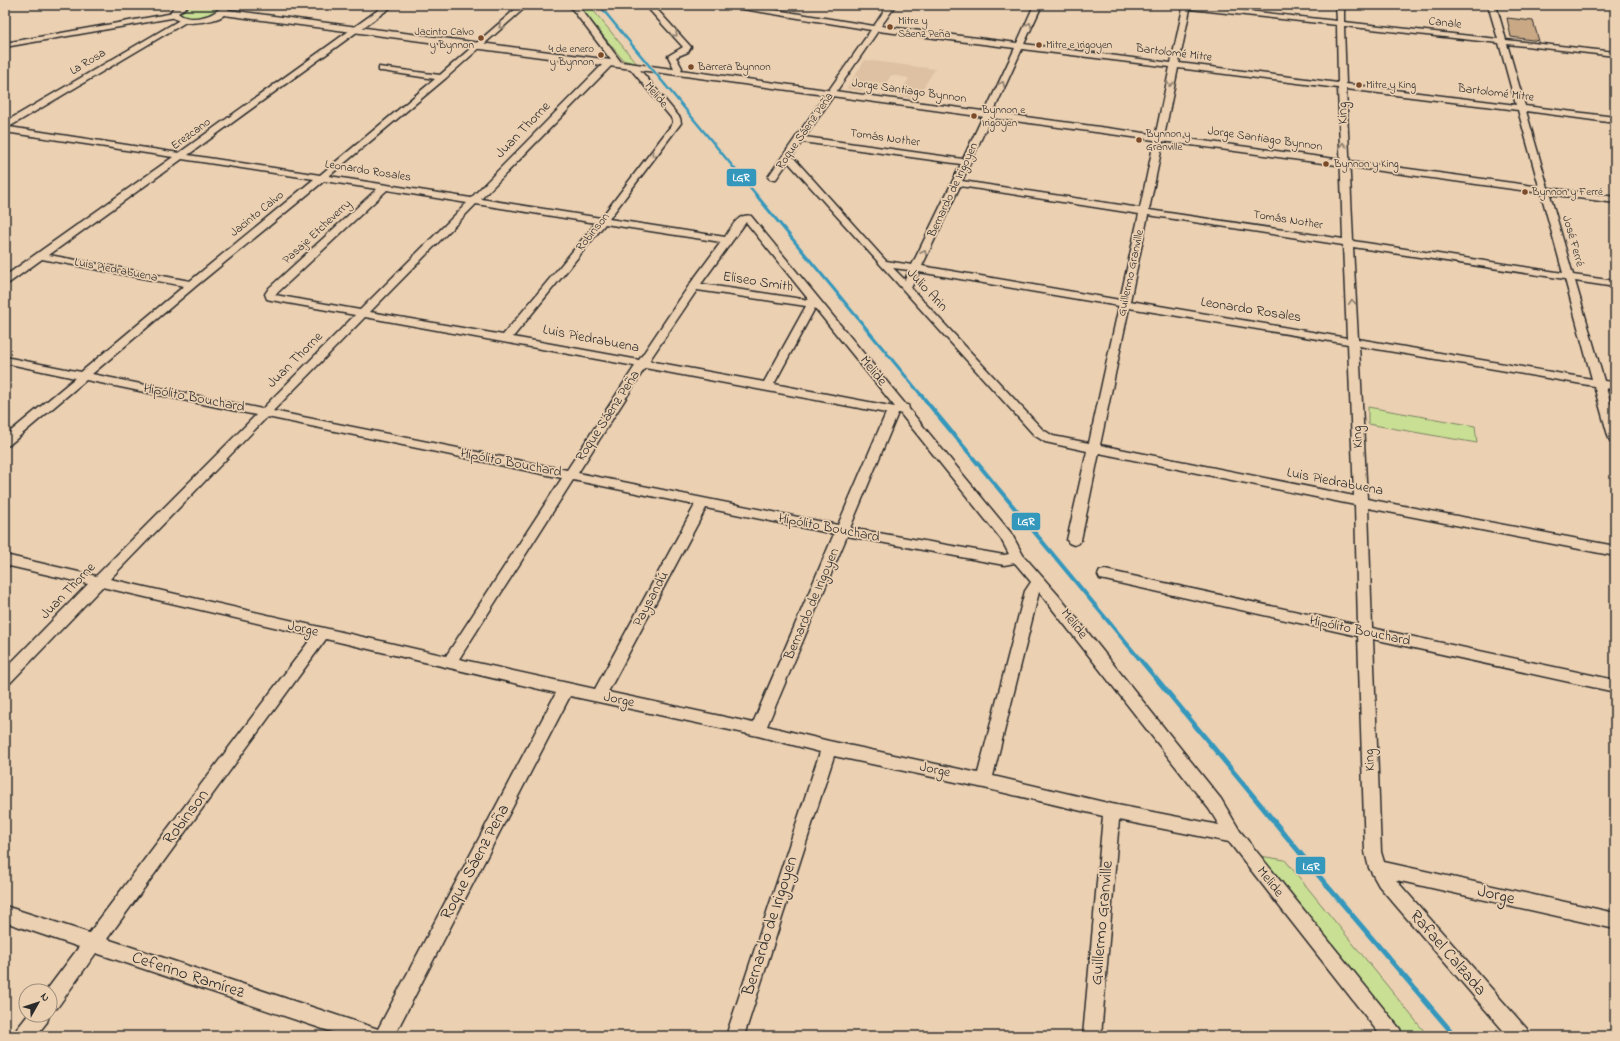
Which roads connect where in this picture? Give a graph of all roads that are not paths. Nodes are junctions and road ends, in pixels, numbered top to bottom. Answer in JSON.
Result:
{"nodes":[{"id":1,"x":165,"y":5,"type":"edge"},
{"id":2,"x":390,"y":5,"type":"edge"},
{"id":3,"x":524,"y":5,"type":"edge"},
{"id":4,"x":572,"y":5,"type":"edge"},
{"id":5,"x":649,"y":5,"type":"edge"},
{"id":6,"x":732,"y":5,"type":"edge"},
{"id":7,"x":892,"y":5,"type":"edge"},
{"id":8,"x":1038,"y":5,"type":"edge"},
{"id":9,"x":1176,"y":5,"type":"edge"},
{"id":10,"x":1340,"y":5,"type":"edge"},
{"id":11,"x":1492,"y":5,"type":"edge"},
{"id":12,"x":183,"y":6,"type":"edge"},
{"id":13,"x":1186,"y":6,"type":"edge"},
{"id":14,"x":226,"y":7,"type":"edge"},
{"id":15,"x":174,"y":15,"type":"junction"},
{"id":16,"x":184,"y":20,"type":"junction"},
{"id":17,"x":1340,"y":24,"type":"junction"},
{"id":18,"x":875,"y":28,"type":"junction"},
{"id":19,"x":356,"y":30,"type":"junction"},
{"id":20,"x":1503,"y":42,"type":"junction"},
{"id":21,"x":5,"y":45,"type":"edge"},
{"id":22,"x":1020,"y":45,"type":"junction"},
{"id":23,"x":479,"y":47,"type":"junction"},
{"id":24,"x":1615,"y":54,"type":"edge"},
{"id":25,"x":613,"y":64,"type":"junction"},
{"id":26,"x":1174,"y":65,"type":"junction"},
{"id":27,"x":633,"y":66,"type":"junction"},
{"id":28,"x":382,"y":69,"type":"dead end"},
{"id":29,"x":676,"y":72,"type":"junction"},
{"id":30,"x":441,"y":78,"type":"junction"},
{"id":31,"x":1342,"y":86,"type":"junction"},
{"id":32,"x":831,"y":93,"type":"junction"},
{"id":33,"x":1521,"y":108,"type":"junction"},
{"id":34,"x":988,"y":115,"type":"junction"},
{"id":35,"x":1615,"y":120,"type":"edge"},
{"id":36,"x":678,"y":123,"type":"joint"},
{"id":37,"x":5,"y":126,"type":"edge"},
{"id":38,"x":5,"y":129,"type":"edge"},
{"id":39,"x":1160,"y":138,"type":"junction"},
{"id":40,"x":800,"y":139,"type":"junction"},
{"id":41,"x":182,"y":155,"type":"junction"},
{"id":42,"x":788,"y":157,"type":"junction"},
{"id":43,"x":966,"y":162,"type":"junction"},
{"id":44,"x":1344,"y":163,"type":"junction"},
{"id":45,"x":323,"y":177,"type":"junction"},
{"id":46,"x":773,"y":177,"type":"dead end"},
{"id":47,"x":957,"y":183,"type":"junction"},
{"id":48,"x":385,"y":187,"type":"junction"},
{"id":49,"x":1545,"y":190,"type":"junction"},
{"id":50,"x":1615,"y":200,"type":"edge"},
{"id":51,"x":474,"y":201,"type":"junction"},
{"id":52,"x":1144,"y":211,"type":"junction"},
{"id":53,"x":748,"y":218,"type":"joint"},
{"id":54,"x":603,"y":221,"type":"junction"},
{"id":55,"x":727,"y":240,"type":"junction"},
{"id":56,"x":1349,"y":243,"type":"junction"},
{"id":57,"x":40,"y":256,"type":"junction"},
{"id":58,"x":883,"y":263,"type":"junction"},
{"id":59,"x":916,"y":268,"type":"junction"},
{"id":60,"x":1570,"y":277,"type":"junction"},
{"id":61,"x":5,"y":281,"type":"edge"},
{"id":62,"x":192,"y":284,"type":"junction"},
{"id":63,"x":1615,"y":284,"type":"edge"},
{"id":64,"x":694,"y":286,"type":"junction"},
{"id":65,"x":906,"y":288,"type":"junction"},
{"id":66,"x":271,"y":297,"type":"joint"},
{"id":67,"x":815,"y":304,"type":"junction"},
{"id":68,"x":1125,"y":304,"type":"junction"},
{"id":69,"x":362,"y":314,"type":"junction"},
{"id":70,"x":506,"y":339,"type":"junction"},
{"id":71,"x":1354,"y":341,"type":"junction"},
{"id":72,"x":5,"y":360,"type":"edge"},
{"id":73,"x":642,"y":364,"type":"junction"},
{"id":74,"x":84,"y":376,"type":"junction"},
{"id":75,"x":1598,"y":383,"type":"junction"},
{"id":76,"x":767,"y":386,"type":"junction"},
{"id":77,"x":1615,"y":386,"type":"edge"},
{"id":78,"x":898,"y":410,"type":"junction"},
{"id":79,"x":263,"y":412,"type":"junction"},
{"id":80,"x":1049,"y":439,"type":"joint"},
{"id":81,"x":1615,"y":439,"type":"edge"},
{"id":82,"x":5,"y":442,"type":"edge"},
{"id":83,"x":1093,"y":448,"type":"junction"},
{"id":84,"x":570,"y":474,"type":"junction"},
{"id":85,"x":703,"y":502,"type":"junction"},
{"id":86,"x":1361,"y":502,"type":"junction"},
{"id":87,"x":843,"y":531,"type":"junction"},
{"id":88,"x":1074,"y":540,"type":"dead end"},
{"id":89,"x":1615,"y":551,"type":"edge"},
{"id":90,"x":1018,"y":558,"type":"junction"},
{"id":91,"x":5,"y":560,"type":"edge"},
{"id":92,"x":1105,"y":575,"type":"dead end"},
{"id":93,"x":99,"y":581,"type":"junction"},
{"id":94,"x":1038,"y":583,"type":"junction"},
{"id":95,"x":323,"y":633,"type":"junction"},
{"id":96,"x":1366,"y":633,"type":"junction"},
{"id":97,"x":450,"y":661,"type":"junction"},
{"id":98,"x":5,"y":679,"type":"edge"},
{"id":99,"x":1615,"y":686,"type":"edge"},
{"id":100,"x":566,"y":689,"type":"junction"},
{"id":101,"x":599,"y":695,"type":"junction"},
{"id":102,"x":758,"y":730,"type":"junction"},
{"id":103,"x":829,"y":748,"type":"junction"},
{"id":104,"x":984,"y":781,"type":"junction"},
{"id":105,"x":1112,"y":811,"type":"junction"},
{"id":106,"x":1234,"y":836,"type":"junction"},
{"id":107,"x":1377,"y":868,"type":"junction"},
{"id":108,"x":5,"y":914,"type":"edge"},
{"id":109,"x":1615,"y":921,"type":"edge"},
{"id":110,"x":92,"y":944,"type":"junction"},
{"id":111,"x":58,"y":990,"type":"edge"},
{"id":112,"x":34,"y":1023,"type":"edge"},
{"id":113,"x":24,"y":1036,"type":"edge"},
{"id":114,"x":372,"y":1036,"type":"edge"},
{"id":115,"x":384,"y":1036,"type":"edge"},
{"id":116,"x":735,"y":1036,"type":"edge"},
{"id":117,"x":1092,"y":1036,"type":"edge"},
{"id":118,"x":1393,"y":1036,"type":"edge"},
{"id":119,"x":1520,"y":1036,"type":"edge"}],
"edges":[{"from":1,"to":12,"type":"street"},
{"from":2,"to":19,"type":"street","name":"Erezcano"},
{"from":3,"to":23,"type":"street","name":"Jacinto Calvo","one_way":true},
{"from":4,"to":25,"type":"street"},
{"from":5,"to":29,"type":"street","one_way":true},
{"from":6,"to":18,"type":"street","name":"Bartolomé Mitre"},
{"from":7,"to":18,"type":"street","name":"Roque Sáenz Peña"},
{"from":22,"to":8,"type":"street","name":"Bernardo de Irigoyen","one_way":true},
{"from":9,"to":13,"type":"street","name":"Canale"},
{"from":10,"to":17,"type":"street","name":"King"},
{"from":11,"to":20,"type":"street","name":"José Ferré"},
{"from":12,"to":15,"type":"street"},
{"from":13,"to":17,"type":"street","name":"Canale"},
{"from":13,"to":26,"type":"street","name":"Guillermo Granville"},
{"from":14,"to":16,"type":"street"},
{"from":14,"to":19,"type":"street","name":"Jorge Santiago Bynnon"},
{"from":15,"to":16,"type":"street"},
{"from":15,"to":21,"type":"street"},
{"from":16,"to":37,"type":"street","name":"La Rosa"},
{"from":17,"to":20,"type":"street","name":"Canale"},
{"from":17,"to":31,"type":"street","name":"King"},
{"from":18,"to":22,"type":"street","name":"Bartolomé Mitre"},
{"from":18,"to":32,"type":"street","name":"Roque Sáenz Peña"},
{"from":19,"to":23,"type":"street","name":"Jorge Santiago Bynnon"},
{"from":19,"to":41,"type":"street","name":"Erezcano"},
{"from":20,"to":24,"type":"street","name":"Canale"},
{"from":20,"to":33,"type":"street","name":"José Ferré"},
{"from":22,"to":26,"type":"street","name":"Bartolomé Mitre"},
{"from":34,"to":22,"type":"street","name":"Bernardo de Irigoyen","one_way":true},
{"from":23,"to":25,"type":"street","name":"Jorge Santiago Bynnon"},
{"from":23,"to":30,"type":"street","name":"Jacinto Calvo"},
{"from":25,"to":27,"type":"street","name":"Jorge Santiago Bynnon"},
{"from":25,"to":51,"type":"street","name":"Juan Thorne"},
{"from":26,"to":31,"type":"street","name":"Bartolomé Mitre"},
{"from":26,"to":39,"type":"street","name":"Guillermo Granville","one_way":true},
{"from":27,"to":29,"type":"street","name":"Jorge Santiago Bynnon"},
{"from":27,"to":36,"type":"street","name":"Melide"},
{"from":28,"to":30,"type":"street"},
{"from":29,"to":32,"type":"street","name":"Jorge Santiago Bynnon"},
{"from":30,"to":45,"type":"street","name":"Jacinto Calvo"},
{"from":31,"to":33,"type":"street","name":"Bartolomé Mitre"},
{"from":44,"to":31,"type":"street","name":"King","one_way":true},
{"from":32,"to":34,"type":"street","name":"Jorge Santiago Bynnon"},
{"from":32,"to":40,"type":"street","name":"Roque Sáenz Peña"},
{"from":33,"to":35,"type":"street","name":"Bartolomé Mitre"},
{"from":33,"to":49,"type":"street","name":"José Ferré"},
{"from":34,"to":39,"type":"street","name":"Jorge Santiago Bynnon"},
{"from":34,"to":43,"type":"street","name":"Bernardo de Irigoyen"},
{"from":36,"to":54,"type":"street","name":"Robinson","one_way":true},
{"from":38,"to":41,"type":"street","name":"Leonardo Rosales"},
{"from":39,"to":44,"type":"street","name":"Jorge Santiago Bynnon"},
{"from":39,"to":52,"type":"street","name":"Guillermo Granville"},
{"from":40,"to":42,"type":"street","name":"Roque Sáenz Peña"},
{"from":40,"to":43,"type":"street","name":"Tomás Nother"},
{"from":41,"to":45,"type":"street","name":"Leonardo Rosales"},
{"from":41,"to":57,"type":"street","name":"Erezcano"},
{"from":42,"to":46,"type":"street","name":"Roque Sáenz Peña"},
{"from":42,"to":58,"type":"street","name":"Julio Arin"},
{"from":43,"to":47,"type":"street","name":"Bernardo de Irigoyen"},
{"from":44,"to":49,"type":"street","name":"Jorge Santiago Bynnon"},
{"from":44,"to":56,"type":"street","name":"King"},
{"from":45,"to":48,"type":"street","name":"Leonardo Rosales"},
{"from":45,"to":62,"type":"street","name":"Jacinto Calvo"},
{"from":47,"to":52,"type":"street","name":"Tomás Nother"},
{"from":59,"to":47,"type":"street","name":"Bernardo de Irigoyen","one_way":true},
{"from":48,"to":51,"type":"street","name":"Leonardo Rosales"},
{"from":48,"to":66,"type":"street","name":"Pasaje Etcheverry"},
{"from":49,"to":50,"type":"street","name":"Jorge Santiago Bynnon"},
{"from":49,"to":60,"type":"street","name":"José Ferré"},
{"from":51,"to":54,"type":"street","name":"Leonardo Rosales"},
{"from":51,"to":69,"type":"street","name":"Juan Thorne"},
{"from":52,"to":56,"type":"street","name":"Tomás Nother"},
{"from":52,"to":68,"type":"street","name":"Guillermo Granville"},
{"from":53,"to":55,"type":"street","name":"Roque Sáenz Peña"},
{"from":53,"to":67,"type":"street","name":"Melide"},
{"from":54,"to":55,"type":"street","name":"Leonardo Rosales"},
{"from":54,"to":70,"type":"street","name":"Robinson"},
{"from":55,"to":64,"type":"street","name":"Roque Sáenz Peña"},
{"from":56,"to":60,"type":"street","name":"Tomás Nother"},
{"from":71,"to":56,"type":"street","name":"King","one_way":true},
{"from":57,"to":61,"type":"street","name":"Erezcano"},
{"from":57,"to":62,"type":"street","name":"Luis Piedrabuena"},
{"from":58,"to":59,"type":"street","name":"Leonardo Rosales"},
{"from":58,"to":65,"type":"street","name":"Julio Arin"},
{"from":59,"to":65,"type":"street","name":"Bernardo de Irigoyen"},
{"from":59,"to":68,"type":"street","name":"Leonardo Rosales"},
{"from":60,"to":63,"type":"street","name":"Tomás Nother"},
{"from":60,"to":75,"type":"street","name":"José Ferré"},
{"from":62,"to":74,"type":"street","name":"Jacinto Calvo"},
{"from":64,"to":67,"type":"street","name":"Eliseo Smith"},
{"from":64,"to":73,"type":"street","name":"Roque Sáenz Peña"},
{"from":65,"to":80,"type":"street","name":"Julio Arin"},
{"from":66,"to":69,"type":"street","name":"Luis Piedrabuena"},
{"from":67,"to":76,"type":"street"},
{"from":67,"to":78,"type":"street","name":"Melide"},
{"from":68,"to":71,"type":"street","name":"Leonardo Rosales"},
{"from":68,"to":83,"type":"street","name":"Guillermo Granville"},
{"from":69,"to":70,"type":"street","name":"Luis Piedrabuena"},
{"from":69,"to":79,"type":"street","name":"Juan Thorne"},
{"from":70,"to":73,"type":"street","name":"Luis Piedrabuena"},
{"from":71,"to":75,"type":"street","name":"Leonardo Rosales"},
{"from":71,"to":86,"type":"street","name":"King"},
{"from":72,"to":74,"type":"street","name":"Hipólito Bouchard"},
{"from":73,"to":76,"type":"street","name":"Luis Piedrabuena"},
{"from":73,"to":84,"type":"street","name":"Roque Sáenz Peña"},
{"from":74,"to":79,"type":"street","name":"Hipólito Bouchard"},
{"from":74,"to":82,"type":"street","name":"Jacinto Calvo"},
{"from":75,"to":77,"type":"street","name":"Leonardo Rosales"},
{"from":75,"to":81,"type":"street","name":"José Ferré"},
{"from":76,"to":78,"type":"street","name":"Luis Piedrabuena"},
{"from":78,"to":87,"type":"street","name":"Bernardo de Irigoyen"},
{"from":78,"to":90,"type":"street","name":"Melide"},
{"from":79,"to":84,"type":"street","name":"Hipólito Bouchard"},
{"from":79,"to":93,"type":"street","name":"Juan Thorne"},
{"from":80,"to":83,"type":"street","name":"Luis Piedrabuena"},
{"from":83,"to":86,"type":"street","name":"Luis Piedrabuena"},
{"from":83,"to":88,"type":"street","name":"Guillermo Granville"},
{"from":84,"to":85,"type":"street","name":"Hipólito Bouchard"},
{"from":84,"to":97,"type":"street","name":"Roque Sáenz Peña"},
{"from":85,"to":87,"type":"street","name":"Hipólito Bouchard"},
{"from":85,"to":101,"type":"street","name":"Paysandú"},
{"from":86,"to":89,"type":"street","name":"Luis Piedrabuena"},
{"from":86,"to":96,"type":"street","name":"King"},
{"from":87,"to":90,"type":"street","name":"Hipólito Bouchard"},
{"from":87,"to":102,"type":"street","name":"Bernardo de Irigoyen"},
{"from":90,"to":94,"type":"street","name":"Melide"},
{"from":91,"to":93,"type":"street","name":"Jorge"},
{"from":92,"to":96,"type":"street","name":"Hipólito Bouchard"},
{"from":93,"to":95,"type":"street","name":"Jorge"},
{"from":93,"to":98,"type":"street","name":"Juan Thorne"},
{"from":94,"to":104,"type":"street"},
{"from":94,"to":106,"type":"street","name":"Melide"},
{"from":95,"to":97,"type":"street","name":"Jorge"},
{"from":95,"to":110,"type":"street","name":"Robinson"},
{"from":96,"to":99,"type":"street","name":"Hipólito Bouchard"},
{"from":96,"to":107,"type":"street","name":"King"},
{"from":97,"to":100,"type":"street","name":"Jorge"},
{"from":100,"to":101,"type":"street","name":"Jorge"},
{"from":100,"to":115,"type":"street","name":"Roque Sáenz Peña"},
{"from":101,"to":102,"type":"street","name":"Jorge"},
{"from":102,"to":103,"type":"street","name":"Jorge"},
{"from":103,"to":104,"type":"street","name":"Jorge"},
{"from":103,"to":116,"type":"street","name":"Bernardo de Irigoyen"},
{"from":104,"to":105,"type":"street","name":"Jorge"},
{"from":105,"to":106,"type":"street","name":"Jorge"},
{"from":105,"to":117,"type":"street","name":"Guillermo Granville"},
{"from":106,"to":118,"type":"street","name":"Melide"},
{"from":107,"to":109,"type":"street","name":"Jorge"},
{"from":107,"to":119,"type":"street","name":"Rafael Calzada"},
{"from":108,"to":110,"type":"street","name":"Ceferino Ramírez"},
{"from":110,"to":111,"type":"street","name":"Robinson"},
{"from":110,"to":114,"type":"street","name":"Ceferino Ramírez"},
{"from":112,"to":113,"type":"street"}]}
